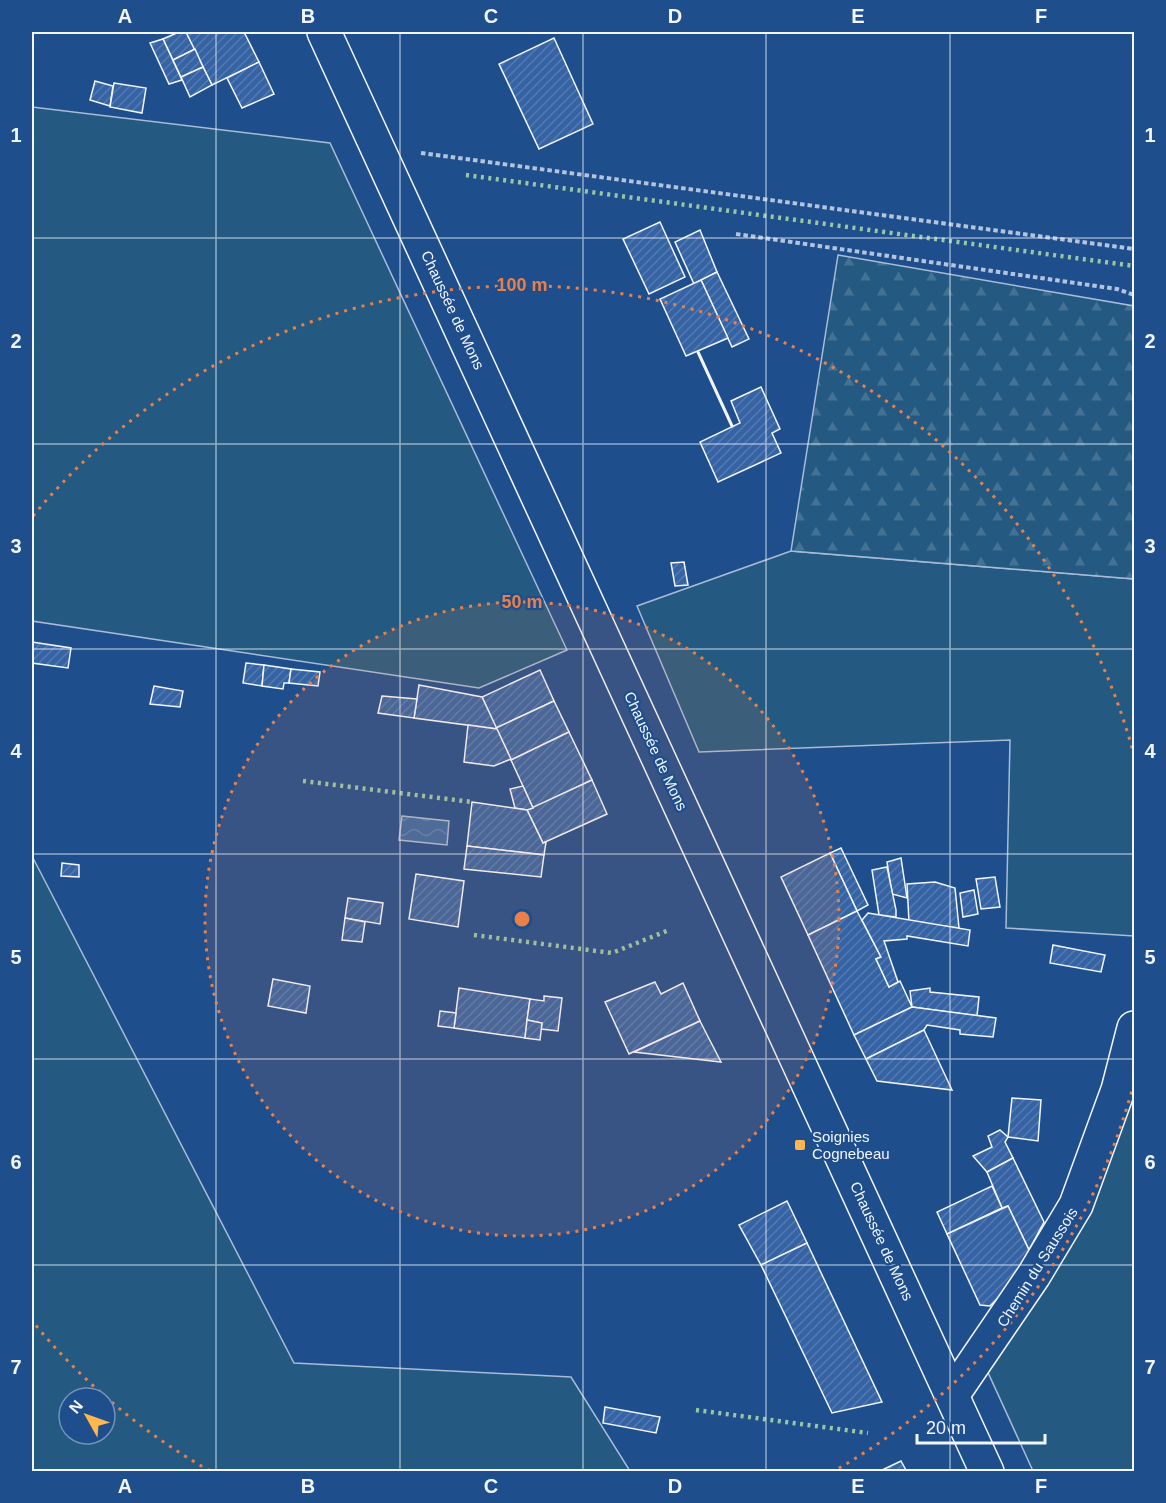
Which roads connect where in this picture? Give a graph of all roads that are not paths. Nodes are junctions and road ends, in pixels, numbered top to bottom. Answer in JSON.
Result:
{"nodes":[{"id":1,"x":324,"y":32,"type":"edge"},
{"id":2,"x":1134,"y":1028,"type":"edge"},
{"id":3,"x":953,"y":1394,"type":"junction"},
{"id":4,"x":987,"y":1472,"type":"edge"}],
"edges":[{"from":1,"to":3,"type":"main road","name":"Chaussée de Mons"},
{"from":2,"to":3,"type":"main road","name":"Chemin du Saussois"},
{"from":3,"to":4,"type":"main road","name":"Chaussée de Mons"}]}
